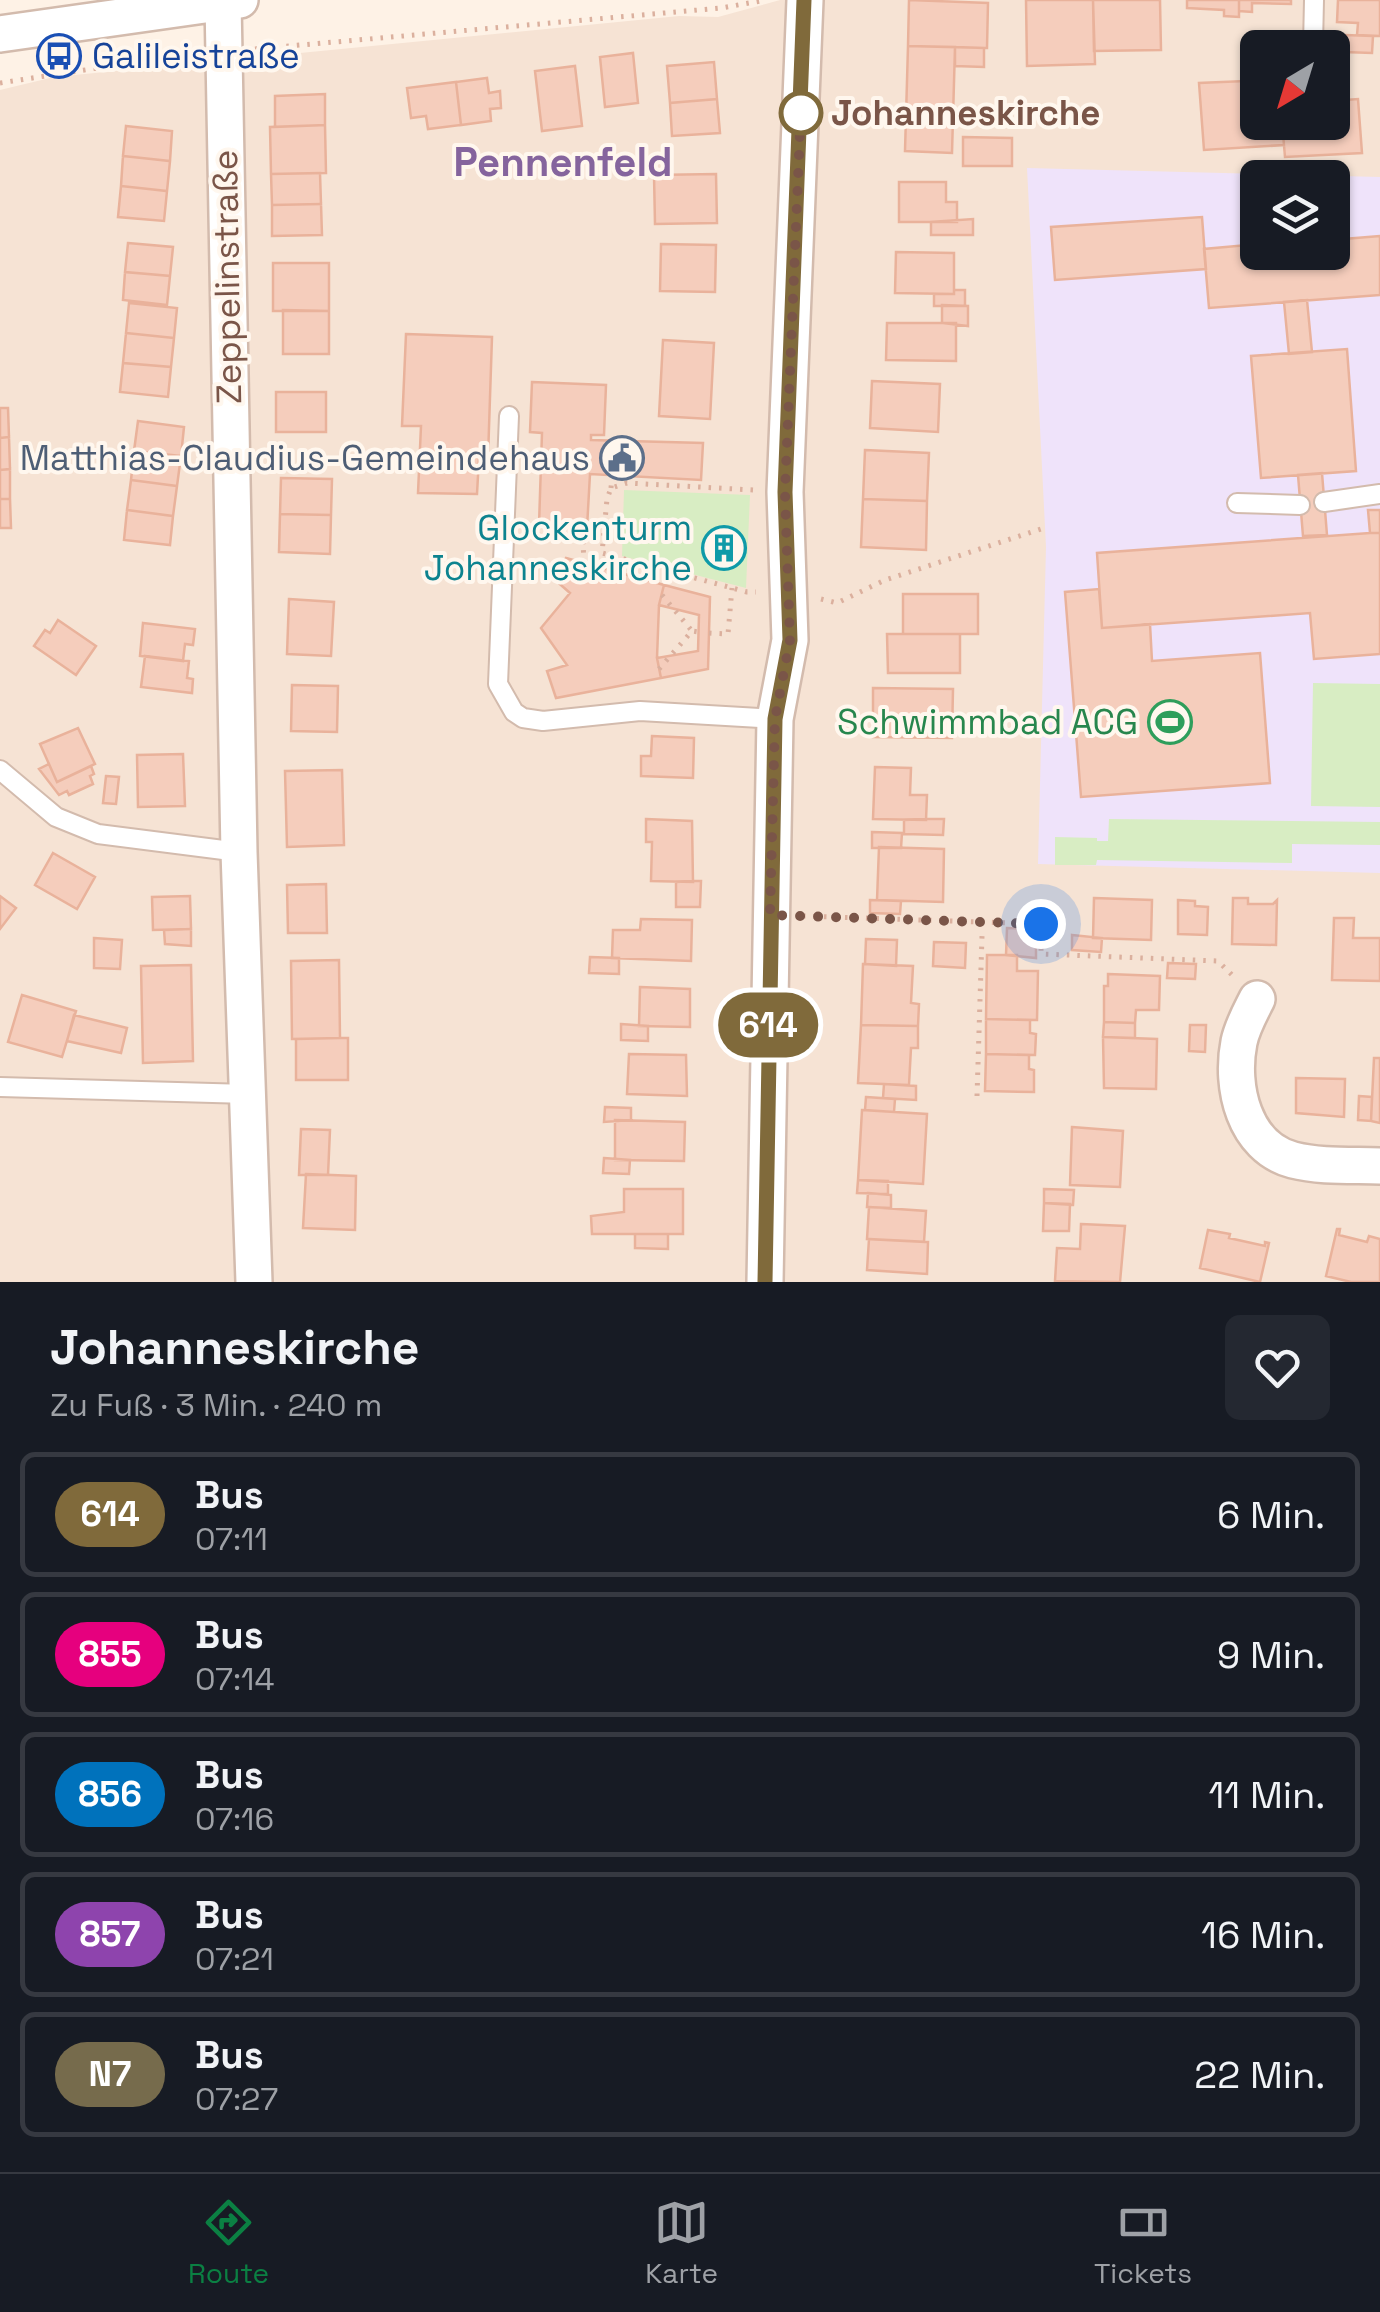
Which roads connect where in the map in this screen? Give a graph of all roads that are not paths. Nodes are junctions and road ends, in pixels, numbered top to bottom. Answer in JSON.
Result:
{"nodes":[{"id":1,"x":804,"y":0,"type":"edge"},
{"id":2,"x":1314,"y":0,"type":"edge"},
{"id":3,"x":232,"y":1,"type":"edge"},
{"id":4,"x":1313,"y":30,"type":"edge"},
{"id":5,"x":0,"y":34,"type":"edge"},
{"id":6,"x":509,"y":416,"type":"dead end"},
{"id":7,"x":1380,"y":494,"type":"edge"},
{"id":8,"x":1324,"y":502,"type":"dead end"},
{"id":9,"x":1237,"y":503,"type":"dead end"},
{"id":10,"x":1300,"y":505,"type":"dead end"},
{"id":11,"x":775,"y":719,"type":"junction"},
{"id":12,"x":0,"y":770,"type":"edge"},
{"id":13,"x":239,"y":852,"type":"junction"},
{"id":14,"x":1257,"y":998,"type":"road end"},
{"id":15,"x":0,"y":1086,"type":"edge"},
{"id":16,"x":248,"y":1094,"type":"junction"},
{"id":17,"x":1380,"y":1166,"type":"edge"},
{"id":18,"x":254,"y":1282,"type":"edge"},
{"id":19,"x":765,"y":1282,"type":"edge"}],
"edges":[{"from":1,"to":11,"type":"street"},
{"from":2,"to":4,"type":"lane"},
{"from":3,"to":5,"type":"street"},
{"from":3,"to":13,"type":"street","name":"Zeppelinstraße"},
{"from":6,"to":11,"type":"lane"},
{"from":7,"to":8,"type":"lane"},
{"from":9,"to":10,"type":"lane"},
{"from":11,"to":19,"type":"street"},
{"from":12,"to":13,"type":"lane"},
{"from":13,"to":16,"type":"street","name":"Zeppelinstraße"},
{"from":14,"to":17,"type":"street"},
{"from":15,"to":16,"type":"lane"},
{"from":16,"to":18,"type":"street","name":"Zeppelinstraße"}]}
